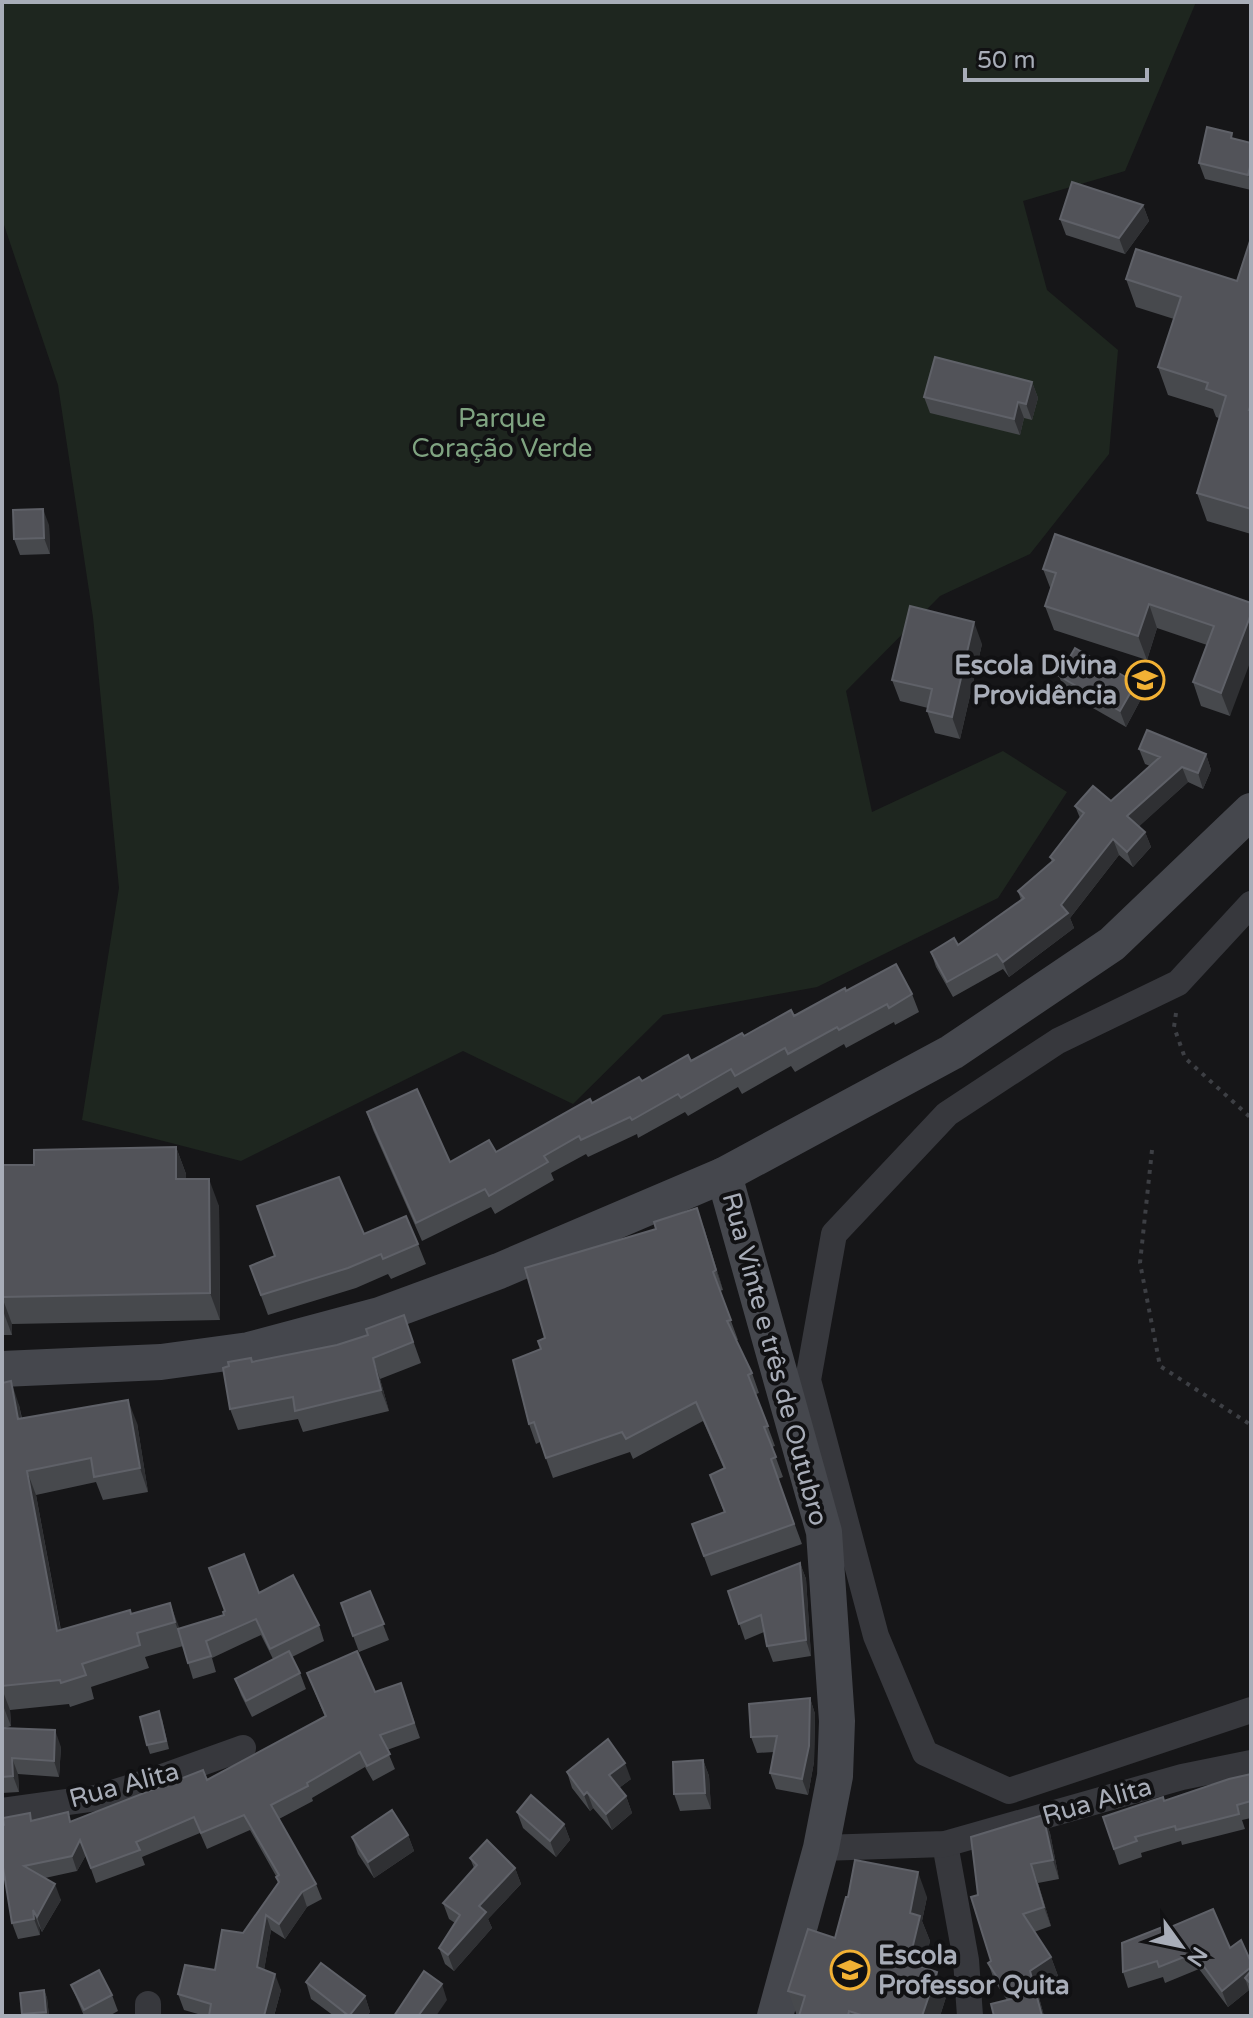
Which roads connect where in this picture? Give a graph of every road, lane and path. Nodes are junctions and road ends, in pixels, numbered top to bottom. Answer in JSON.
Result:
{"nodes":[{"id":1,"x":1251,"y":811,"type":"edge"},
{"id":2,"x":1251,"y":904,"type":"edge"},
{"id":3,"x":1178,"y":983,"type":"junction"},
{"id":4,"x":1251,"y":1118,"type":"edge"},
{"id":5,"x":1152,"y":1150,"type":"dead end"},
{"id":6,"x":724,"y":1175,"type":"junction"},
{"id":7,"x":2,"y":1369,"type":"edge"},
{"id":8,"x":1251,"y":1425,"type":"edge"},
{"id":9,"x":1251,"y":1710,"type":"edge"},
{"id":10,"x":243,"y":1748,"type":"dead end"},
{"id":11,"x":1251,"y":1763,"type":"edge"},
{"id":12,"x":2,"y":1811,"type":"edge"},
{"id":13,"x":945,"y":1844,"type":"junction"},
{"id":14,"x":821,"y":1848,"type":"junction"},
{"id":15,"x":775,"y":2016,"type":"edge"},
{"id":16,"x":970,"y":2016,"type":"edge"}],
"edges":[{"from":1,"to":6,"type":"main road"},
{"from":2,"to":3,"type":"street"},
{"from":3,"to":4,"type":"path"},
{"from":3,"to":9,"type":"street"},
{"from":5,"to":8,"type":"path"},
{"from":6,"to":7,"type":"main road"},
{"from":6,"to":14,"type":"main road","name":"Rua Vinte e três de Outubro"},
{"from":10,"to":12,"type":"street","name":"Rua Alita"},
{"from":11,"to":13,"type":"street","name":"Rua Alita"},
{"from":13,"to":14,"type":"street","name":"Rua Alita"},
{"from":13,"to":16,"type":"street"},
{"from":14,"to":15,"type":"main road","name":"Rua Vinte e três de Outubro"}]}
